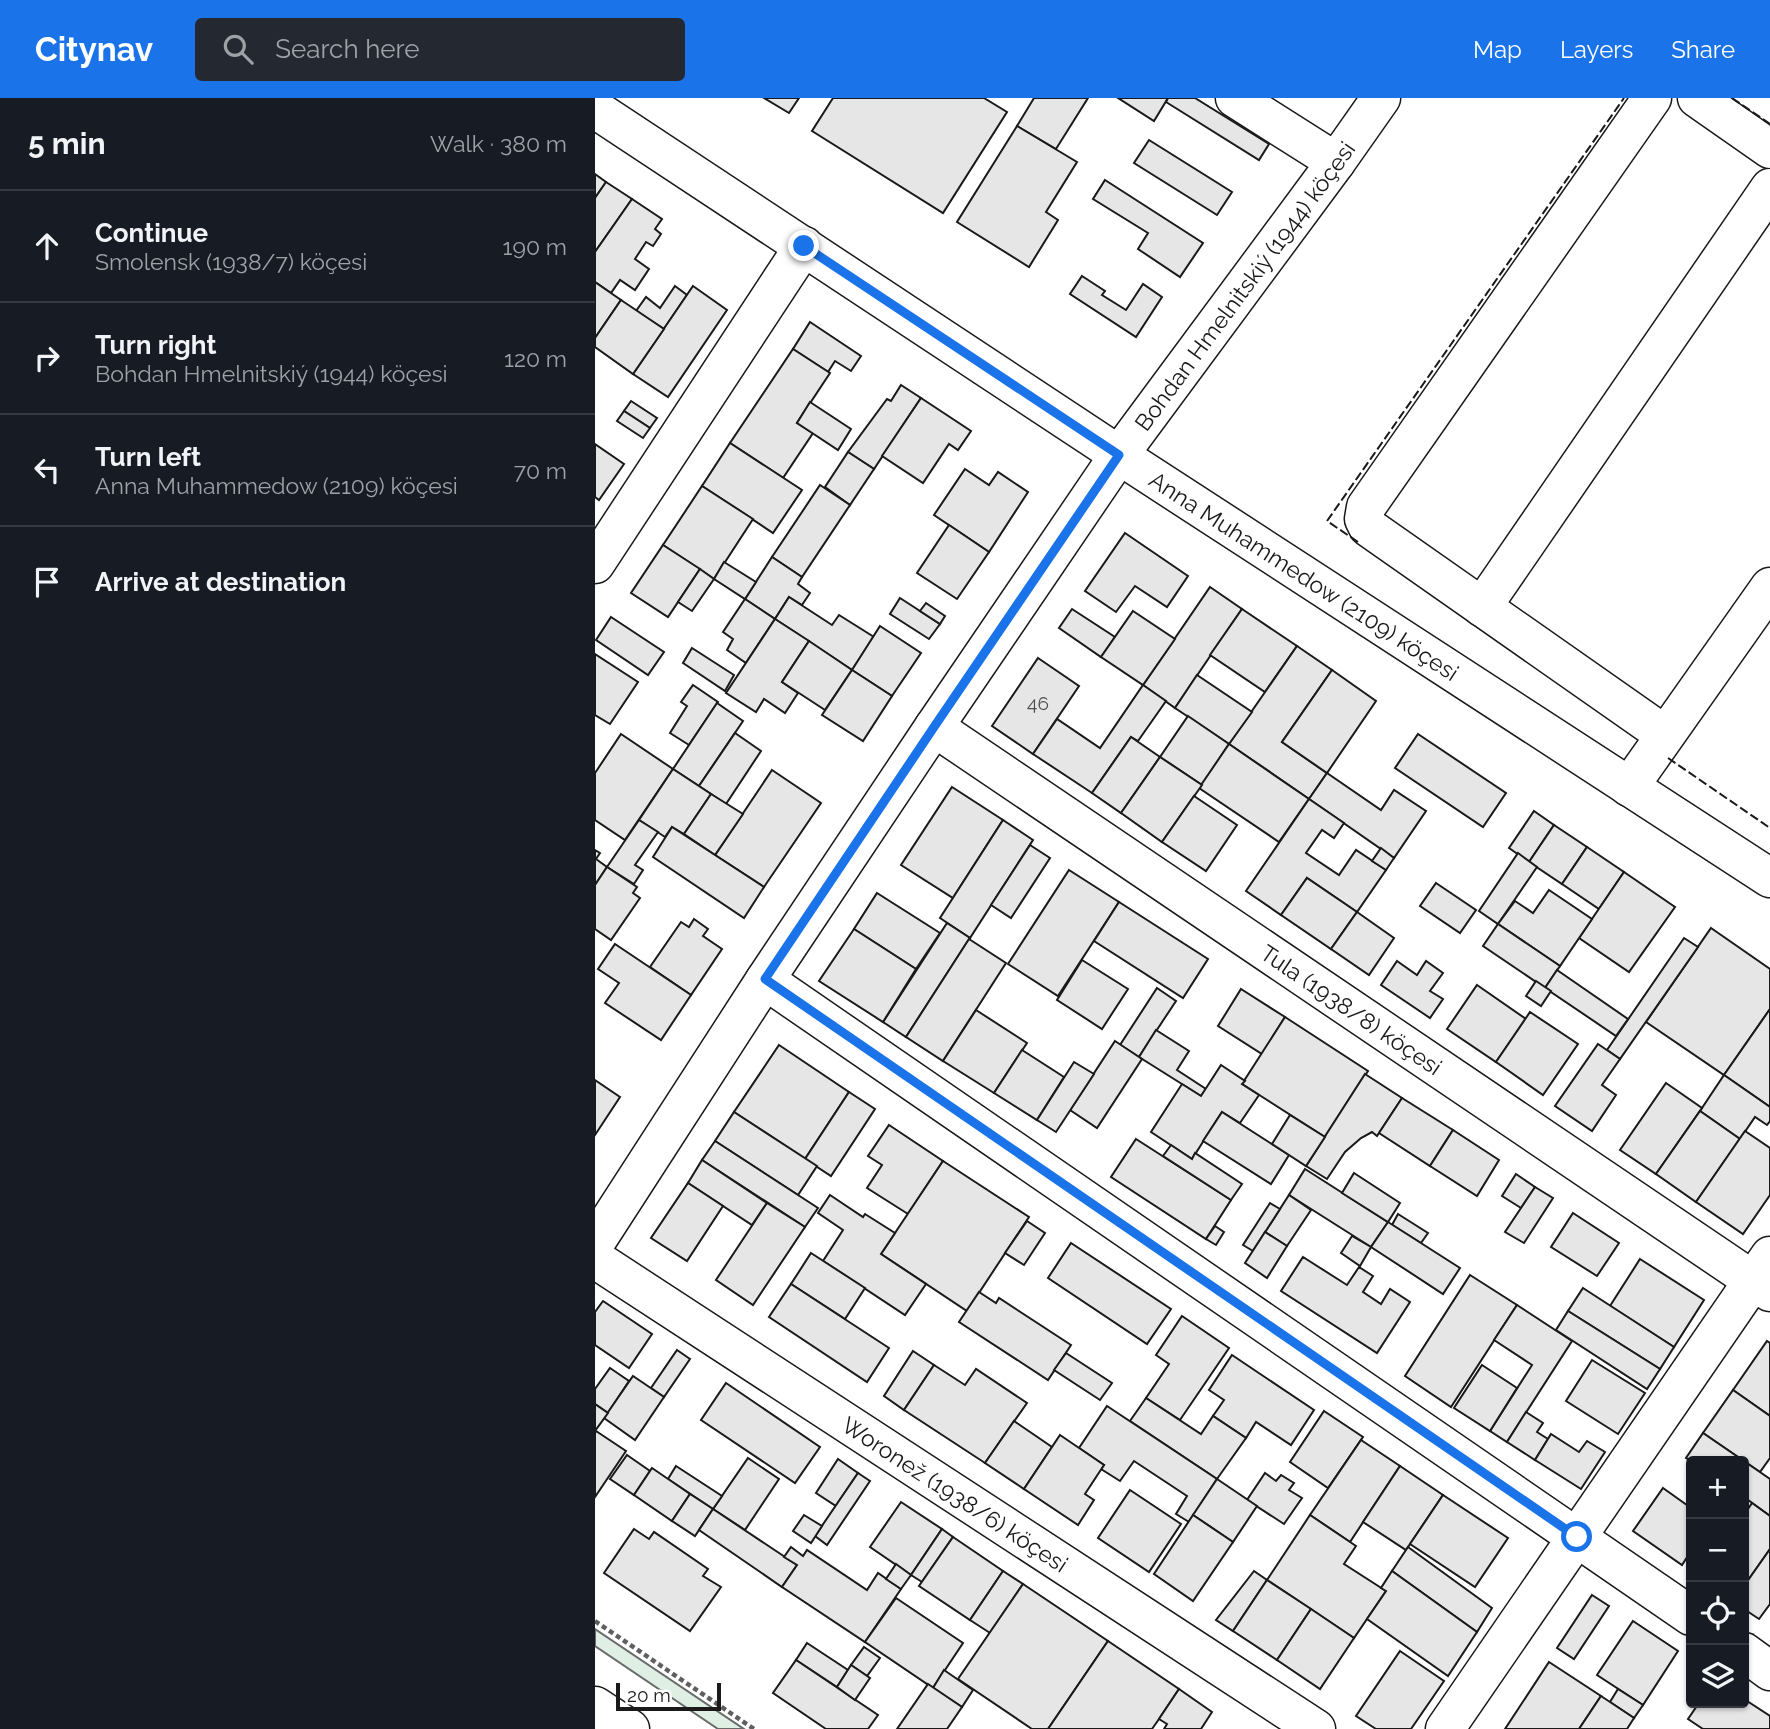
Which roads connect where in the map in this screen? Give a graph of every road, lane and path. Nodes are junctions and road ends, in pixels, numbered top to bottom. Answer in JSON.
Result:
{"nodes":[{"id":1,"x":1235,"y":98,"type":"edge"},
{"id":2,"x":1381,"y":98,"type":"edge"},
{"id":3,"x":1652,"y":98,"type":"edge"},
{"id":4,"x":1697,"y":98,"type":"edge"},
{"id":5,"x":595,"y":109,"type":"edge"},
{"id":6,"x":1770,"y":149,"type":"edge"},
{"id":7,"x":1336,"y":162,"type":"junction"},
{"id":8,"x":1770,"y":188,"type":"edge"},
{"id":9,"x":804,"y":246,"type":"junction"},
{"id":10,"x":1119,"y":455,"type":"junction"},
{"id":11,"x":595,"y":564,"type":"edge"},
{"id":12,"x":1770,"y":587,"type":"edge"},
{"id":13,"x":1482,"y":607,"type":"junction"},
{"id":14,"x":934,"y":727,"type":"junction"},
{"id":15,"x":1665,"y":735,"type":"junction"},
{"id":16,"x":1629,"y":787,"type":"junction"},
{"id":17,"x":1770,"y":878,"type":"edge"},
{"id":18,"x":765,"y":979,"type":"junction"},
{"id":19,"x":595,"y":1243,"type":"edge"},
{"id":20,"x":595,"y":1259,"type":"edge"},
{"id":21,"x":1764,"y":1276,"type":"edge"},
{"id":22,"x":1577,"y":1537,"type":"junction"},
{"id":23,"x":1686,"y":1613,"type":"edge"},
{"id":24,"x":595,"y":1621,"type":"edge"},
{"id":25,"x":1749,"y":1656,"type":"edge"},
{"id":26,"x":1770,"y":1671,"type":"edge"},
{"id":27,"x":595,"y":1706,"type":"edge"},
{"id":28,"x":630,"y":1729,"type":"edge"},
{"id":29,"x":754,"y":1729,"type":"edge"},
{"id":30,"x":1315,"y":1729,"type":"edge"},
{"id":31,"x":1445,"y":1729,"type":"edge"}],
"edges":[{"from":1,"to":7,"type":"street"},
{"from":2,"to":7,"type":"street","name":"Bohdan Hmelnitskiý (1944) köçesi"},
{"from":3,"to":13,"type":"street"},
{"from":4,"to":6,"type":"street"},
{"from":5,"to":9,"type":"street","name":"Anna Muhammedow (2109) köçesi"},
{"from":7,"to":10,"type":"street","name":"Bohdan Hmelnitskiý (1944) köçesi"},
{"from":8,"to":13,"type":"street"},
{"from":9,"to":10,"type":"street","name":"Anna Muhammedow (2109) köçesi"},
{"from":9,"to":11,"type":"street"},
{"from":10,"to":14,"type":"street","name":"Bohdan Hmelnitskiý (1944) köçesi"},
{"from":10,"to":16,"type":"street","name":"Anna Muhammedow (2109) köçesi"},
{"from":12,"to":15,"type":"street"},
{"from":13,"to":15,"type":"street"},
{"from":14,"to":18,"type":"street","name":"Bohdan Hmelnitskiý (1944) köçesi"},
{"from":14,"to":21,"type":"street","name":"Tula (1938/8) köçesi"},
{"from":15,"to":16,"type":"street"},
{"from":16,"to":17,"type":"street","name":"Anna Muhammedow (2109) köçesi"},
{"from":18,"to":19,"type":"street","name":"Bohdan Hmelnitskiý (1944) köçesi"},
{"from":18,"to":22,"type":"street"},
{"from":20,"to":30,"type":"street","name":"Woronež (1938/6) köçesi"},
{"from":21,"to":22,"type":"street"},
{"from":22,"to":23,"type":"street"},
{"from":22,"to":31,"type":"street"},
{"from":24,"to":29,"type":"path"},
{"from":25,"to":26,"type":"street"},
{"from":27,"to":28,"type":"street"}]}
